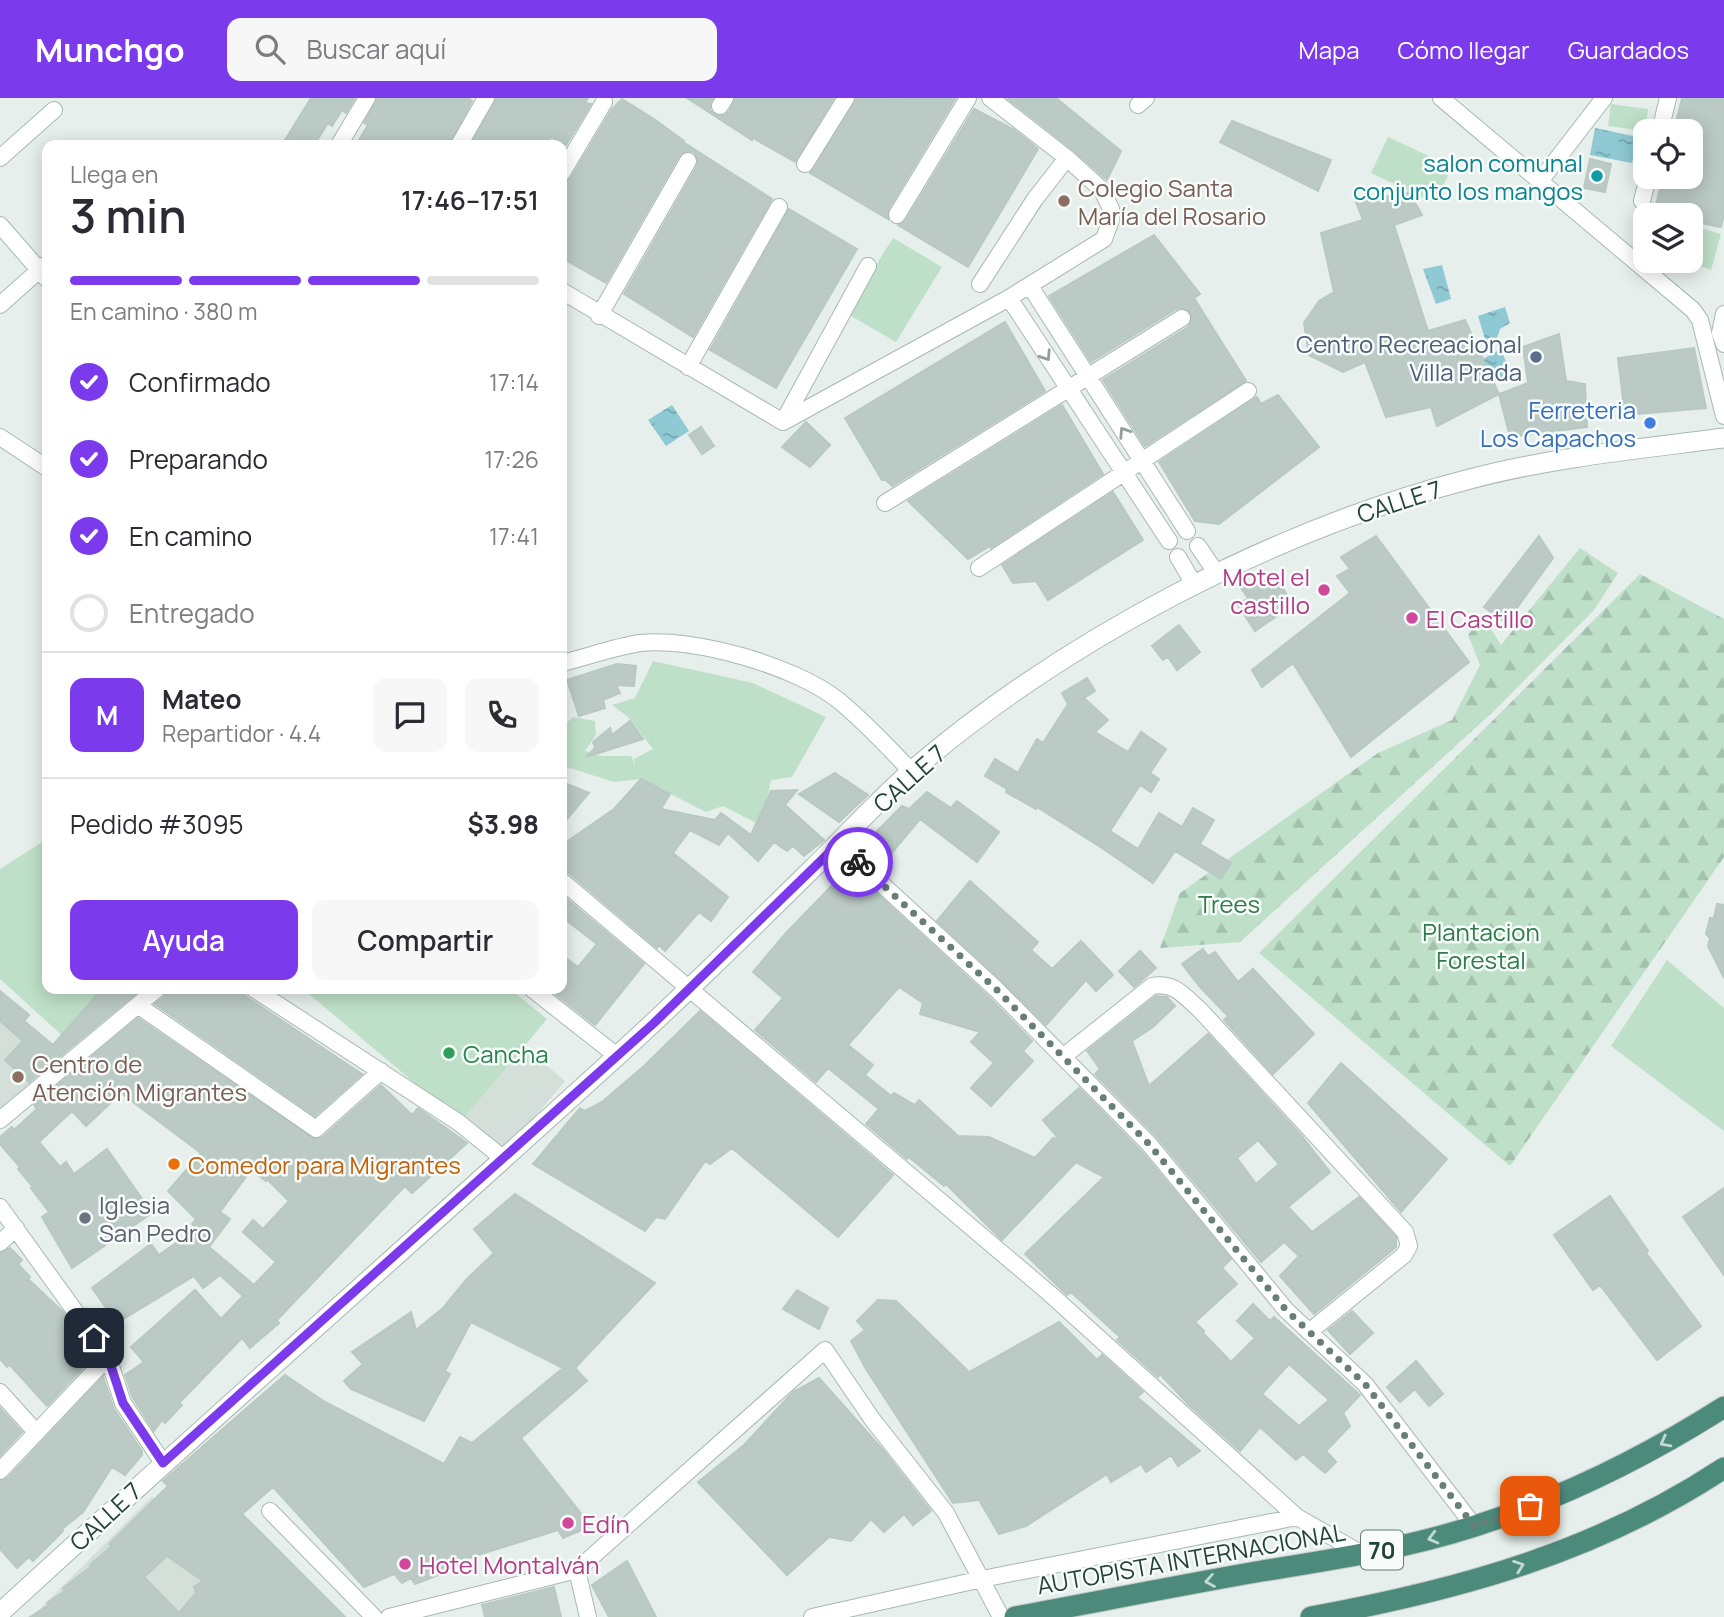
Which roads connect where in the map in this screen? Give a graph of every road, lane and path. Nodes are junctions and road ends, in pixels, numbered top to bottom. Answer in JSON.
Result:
{"nodes":[{"id":1,"x":367,"y":98,"type":"edge"},
{"id":2,"x":486,"y":98,"type":"edge"},
{"id":3,"x":846,"y":98,"type":"edge"},
{"id":4,"x":968,"y":98,"type":"edge"},
{"id":5,"x":990,"y":98,"type":"edge"},
{"id":6,"x":1441,"y":98,"type":"edge"},
{"id":7,"x":1604,"y":98,"type":"edge"},
{"id":8,"x":1668,"y":98,"type":"edge"},
{"id":9,"x":604,"y":102,"type":"dead end"},
{"id":10,"x":54,"y":110,"type":"dead end"},
{"id":11,"x":1663,"y":119,"type":"edge"},
{"id":12,"x":342,"y":140,"type":"edge"},
{"id":13,"x":461,"y":140,"type":"edge"},
{"id":14,"x":0,"y":158,"type":"edge"},
{"id":15,"x":1067,"y":158,"type":"junction"},
{"id":16,"x":688,"y":161,"type":"dead end"},
{"id":17,"x":805,"y":164,"type":"dead end"},
{"id":18,"x":567,"y":165,"type":"edge"},
{"id":19,"x":1540,"y":181,"type":"junction"},
{"id":20,"x":1645,"y":189,"type":"edge"},
{"id":21,"x":1642,"y":201,"type":"dead end"},
{"id":22,"x":779,"y":207,"type":"dead end"},
{"id":23,"x":897,"y":215,"type":"dead end"},
{"id":24,"x":0,"y":225,"type":"edge"},
{"id":25,"x":868,"y":266,"type":"dead end"},
{"id":26,"x":42,"y":268,"type":"edge"},
{"id":27,"x":42,"y":273,"type":"edge"},
{"id":28,"x":980,"y":284,"type":"dead end"},
{"id":29,"x":1030,"y":286,"type":"junction"},
{"id":30,"x":567,"y":294,"type":"edge"},
{"id":31,"x":1009,"y":298,"type":"junction"},
{"id":32,"x":0,"y":305,"type":"edge"},
{"id":33,"x":1724,"y":314,"type":"edge"},
{"id":34,"x":599,"y":316,"type":"junction"},
{"id":35,"x":1182,"y":318,"type":"dead end"},
{"id":36,"x":1724,"y":344,"type":"edge"},
{"id":37,"x":688,"y":368,"type":"junction"},
{"id":38,"x":1088,"y":377,"type":"junction"},
{"id":39,"x":1068,"y":389,"type":"junction"},
{"id":40,"x":1248,"y":391,"type":"dead end"},
{"id":41,"x":1724,"y":416,"type":"edge"},
{"id":42,"x":783,"y":422,"type":"junction"},
{"id":43,"x":0,"y":437,"type":"edge"},
{"id":44,"x":1724,"y":438,"type":"edge"},
{"id":45,"x":1142,"y":461,"type":"junction"},
{"id":46,"x":42,"y":465,"type":"edge"},
{"id":47,"x":1124,"y":473,"type":"junction"},
{"id":48,"x":886,"y":503,"type":"dead end"},
{"id":49,"x":1187,"y":531,"type":"dead end"},
{"id":50,"x":1169,"y":541,"type":"dead end"},
{"id":51,"x":1198,"y":546,"type":"dead end"},
{"id":52,"x":1178,"y":557,"type":"dead end"},
{"id":53,"x":979,"y":568,"type":"dead end"},
{"id":54,"x":1217,"y":574,"type":"junction"},
{"id":55,"x":1195,"y":586,"type":"junction"},
{"id":56,"x":567,"y":662,"type":"edge"},
{"id":57,"x":911,"y":771,"type":"junction"},
{"id":58,"x":844,"y":838,"type":"junction"},
{"id":59,"x":567,"y":885,"type":"edge"},
{"id":60,"x":690,"y":989,"type":"junction"},
{"id":61,"x":152,"y":994,"type":"edge"},
{"id":62,"x":262,"y":994,"type":"edge"},
{"id":63,"x":538,"y":994,"type":"edge"},
{"id":64,"x":139,"y":1006,"type":"junction"},
{"id":65,"x":617,"y":1056,"type":"junction"},
{"id":66,"x":1064,"y":1056,"type":"junction"},
{"id":67,"x":381,"y":1071,"type":"junction"},
{"id":68,"x":0,"y":1120,"type":"edge"},
{"id":69,"x":504,"y":1159,"type":"junction"},
{"id":70,"x":0,"y":1207,"type":"edge"},
{"id":71,"x":16,"y":1228,"type":"junction"},
{"id":72,"x":0,"y":1242,"type":"edge"},
{"id":73,"x":1309,"y":1332,"type":"junction"},
{"id":74,"x":108,"y":1357,"type":"junction"},
{"id":75,"x":0,"y":1392,"type":"edge"},
{"id":76,"x":1724,"y":1407,"type":"edge"},
{"id":77,"x":36,"y":1432,"type":"junction"},
{"id":78,"x":163,"y":1463,"type":"junction"},
{"id":79,"x":1724,"y":1468,"type":"edge"},
{"id":80,"x":0,"y":1471,"type":"edge"},
{"id":81,"x":270,"y":1511,"type":"dead end"},
{"id":82,"x":1297,"y":1517,"type":"junction"},
{"id":83,"x":1474,"y":1526,"type":"junction"},
{"id":84,"x":1362,"y":1554,"type":"junction"},
{"id":85,"x":577,"y":1570,"type":"junction"},
{"id":86,"x":982,"y":1579,"type":"junction"},
{"id":87,"x":0,"y":1613,"type":"edge"},
{"id":88,"x":374,"y":1617,"type":"edge"},
{"id":89,"x":389,"y":1617,"type":"edge"},
{"id":90,"x":588,"y":1617,"type":"edge"},
{"id":91,"x":812,"y":1617,"type":"edge"},
{"id":92,"x":1001,"y":1617,"type":"edge"},
{"id":93,"x":1015,"y":1617,"type":"edge"},
{"id":94,"x":1311,"y":1617,"type":"edge"}],
"edges":[{"from":1,"to":12,"type":"street"},
{"from":2,"to":13,"type":"street"},
{"from":3,"to":17,"type":"street"},
{"from":4,"to":23,"type":"street"},
{"from":5,"to":15,"type":"street"},
{"from":6,"to":19,"type":"street"},
{"from":7,"to":19,"type":"street"},
{"from":8,"to":11,"type":"street"},
{"from":9,"to":18,"type":"street"},
{"from":10,"to":14,"type":"street"},
{"from":15,"to":28,"type":"street"},
{"from":15,"to":29,"type":"street"},
{"from":16,"to":34,"type":"street"},
{"from":19,"to":41,"type":"street"},
{"from":20,"to":21,"type":"street"},
{"from":22,"to":37,"type":"street"},
{"from":24,"to":26,"type":"street"},
{"from":25,"to":42,"type":"street"},
{"from":27,"to":32,"type":"street"},
{"from":29,"to":31,"type":"street"},
{"from":29,"to":38,"type":"street"},
{"from":30,"to":34,"type":"street"},
{"from":31,"to":39,"type":"street","one_way":true},
{"from":31,"to":42,"type":"street"},
{"from":33,"to":36,"type":"street"},
{"from":34,"to":37,"type":"street"},
{"from":35,"to":38,"type":"street"},
{"from":37,"to":42,"type":"street"},
{"from":38,"to":39,"type":"street"},
{"from":45,"to":38,"type":"street","one_way":true},
{"from":39,"to":47,"type":"street"},
{"from":39,"to":48,"type":"street"},
{"from":40,"to":45,"type":"street"},
{"from":43,"to":46,"type":"street"},
{"from":44,"to":54,"type":"street","name":"CALLE 7"},
{"from":45,"to":47,"type":"street"},
{"from":45,"to":49,"type":"street"},
{"from":47,"to":50,"type":"street"},
{"from":47,"to":53,"type":"street"},
{"from":51,"to":54,"type":"street"},
{"from":52,"to":55,"type":"street"},
{"from":54,"to":55,"type":"street","name":"CALLE 7"},
{"from":55,"to":57,"type":"street","name":"CALLE 7"},
{"from":56,"to":57,"type":"street"},
{"from":57,"to":58,"type":"street","name":"CALLE 7"},
{"from":58,"to":60,"type":"street","name":"CALLE 7"},
{"from":58,"to":66,"type":"street"},
{"from":59,"to":60,"type":"street"},
{"from":60,"to":65,"type":"street","name":"CALLE 7"},
{"from":60,"to":82,"type":"street"},
{"from":61,"to":64,"type":"street"},
{"from":62,"to":67,"type":"street"},
{"from":63,"to":65,"type":"street"},
{"from":64,"to":67,"type":"street"},
{"from":64,"to":68,"type":"street"},
{"from":65,"to":69,"type":"street","name":"CALLE 7"},
{"from":66,"to":73,"type":"street"},
{"from":66,"to":73,"type":"street"},
{"from":67,"to":69,"type":"street"},
{"from":69,"to":78,"type":"street","name":"CALLE 7"},
{"from":70,"to":71,"type":"street"},
{"from":71,"to":72,"type":"street"},
{"from":71,"to":74,"type":"street"},
{"from":73,"to":83,"type":"street"},
{"from":74,"to":77,"type":"street"},
{"from":74,"to":78,"type":"street"},
{"from":75,"to":77,"type":"street"},
{"from":76,"to":83,"type":"highway","name":"AUTOPISTA INTERNACIONAL","number":"70","one_way":true},
{"from":77,"to":80,"type":"street"},
{"from":78,"to":87,"type":"street","name":"CALLE 7"},
{"from":94,"to":79,"type":"highway","number":"70","one_way":true},
{"from":81,"to":88,"type":"street"},
{"from":82,"to":84,"type":"street"},
{"from":82,"to":86,"type":"street"},
{"from":83,"to":84,"type":"highway","name":"AUTOPISTA INTERNACIONAL","number":"70","one_way":true},
{"from":84,"to":93,"type":"highway","name":"AUTOPISTA INTERNACIONAL","number":"70","one_way":true},
{"from":85,"to":86,"type":"street"},
{"from":85,"to":89,"type":"street"},
{"from":85,"to":90,"type":"street"},
{"from":86,"to":91,"type":"street"},
{"from":86,"to":92,"type":"street"}]}
